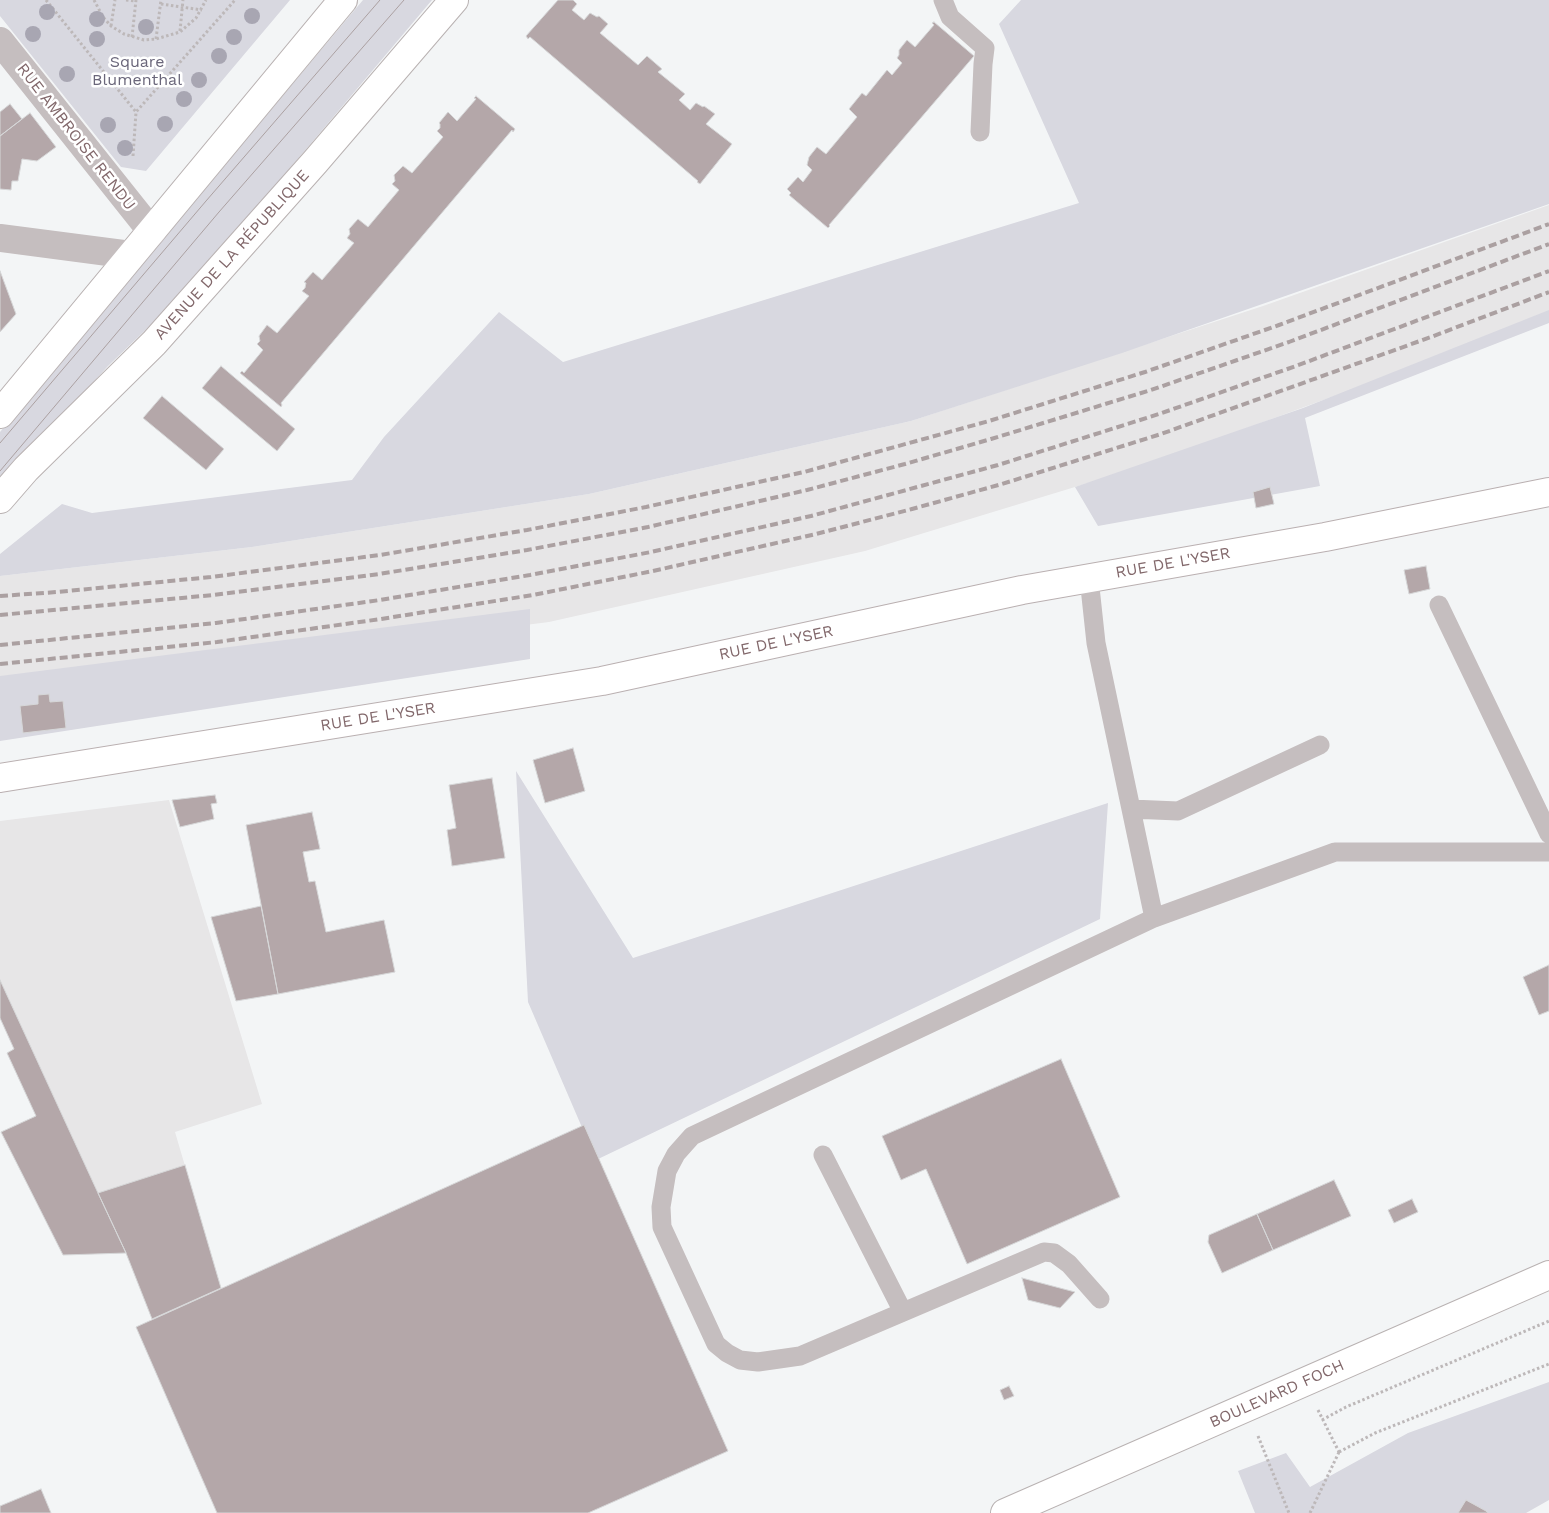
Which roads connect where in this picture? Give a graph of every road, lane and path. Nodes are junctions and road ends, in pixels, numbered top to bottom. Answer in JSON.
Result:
{"nodes":[{"id":1,"x":46,"y":0,"type":"edge"},
{"id":2,"x":94,"y":0,"type":"edge"},
{"id":3,"x":114,"y":0,"type":"edge"},
{"id":4,"x":126,"y":0,"type":"edge"},
{"id":5,"x":183,"y":0,"type":"edge"},
{"id":6,"x":206,"y":0,"type":"edge"},
{"id":7,"x":235,"y":0,"type":"edge"},
{"id":8,"x":343,"y":0,"type":"edge"},
{"id":9,"x":454,"y":0,"type":"edge"},
{"id":10,"x":943,"y":0,"type":"edge"},
{"id":11,"x":136,"y":1,"type":"edge"},
{"id":12,"x":161,"y":2,"type":"edge"},
{"id":13,"x":182,"y":7,"type":"junction"},
{"id":14,"x":202,"y":10,"type":"junction"},
{"id":15,"x":111,"y":26,"type":"junction"},
{"id":16,"x":180,"y":32,"type":"junction"},
{"id":17,"x":132,"y":37,"type":"junction"},
{"id":18,"x":156,"y":40,"type":"junction"},
{"id":19,"x":0,"y":41,"type":"edge"},
{"id":20,"x":980,"y":132,"type":"dead end"},
{"id":21,"x":152,"y":232,"type":"junction"},
{"id":22,"x":0,"y":238,"type":"edge"},
{"id":23,"x":131,"y":255,"type":"junction"},
{"id":24,"x":0,"y":414,"type":"edge"},
{"id":25,"x":1549,"y":492,"type":"edge"},
{"id":26,"x":0,"y":499,"type":"edge"},
{"id":27,"x":1089,"y":578,"type":"junction"},
{"id":28,"x":1439,"y":604,"type":"dead end"},
{"id":29,"x":1320,"y":745,"type":"dead end"},
{"id":30,"x":0,"y":778,"type":"edge"},
{"id":31,"x":1131,"y":809,"type":"junction"},
{"id":32,"x":1549,"y":834,"type":"edge"},
{"id":33,"x":1549,"y":852,"type":"edge"},
{"id":34,"x":1154,"y":918,"type":"junction"},
{"id":35,"x":824,"y":1155,"type":"dead end"},
{"id":36,"x":1549,"y":1275,"type":"edge"},
{"id":37,"x":1100,"y":1299,"type":"dead end"},
{"id":38,"x":903,"y":1312,"type":"junction"},
{"id":39,"x":1549,"y":1321,"type":"edge"},
{"id":40,"x":1549,"y":1364,"type":"edge"},
{"id":41,"x":1255,"y":1428,"type":"dead end"},
{"id":42,"x":1339,"y":1452,"type":"junction"},
{"id":43,"x":1005,"y":1513,"type":"edge"},
{"id":44,"x":1289,"y":1513,"type":"edge"},
{"id":45,"x":1310,"y":1513,"type":"edge"}],
"edges":[{"from":1,"to":7,"type":"path"},
{"from":2,"to":15,"type":"path"},
{"from":3,"to":15,"type":"path"},
{"from":4,"to":11,"type":"path"},
{"from":5,"to":13,"type":"path"},
{"from":6,"to":14,"type":"path"},
{"from":8,"to":21,"type":"main road"},
{"from":9,"to":26,"type":"main road","name":"AVENUE DE LA RÉPUBLIQUE"},
{"from":10,"to":20,"type":"lane"},
{"from":11,"to":17,"type":"path"},
{"from":12,"to":13,"type":"path"},
{"from":12,"to":18,"type":"path"},
{"from":13,"to":14,"type":"path"},
{"from":13,"to":16,"type":"path"},
{"from":14,"to":16,"type":"path"},
{"from":15,"to":17,"type":"path"},
{"from":16,"to":18,"type":"path"},
{"from":17,"to":18,"type":"path"},
{"from":19,"to":21,"type":"street","name":"RUE AMBROISE RENDU"},
{"from":21,"to":23,"type":"main road"},
{"from":22,"to":23,"type":"street"},
{"from":23,"to":24,"type":"main road"},
{"from":25,"to":27,"type":"main road","name":"RUE DE L'YSER"},
{"from":27,"to":30,"type":"main road","name":"RUE DE L'YSER"},
{"from":27,"to":31,"type":"lane"},
{"from":28,"to":32,"type":"lane"},
{"from":29,"to":31,"type":"lane"},
{"from":31,"to":34,"type":"lane"},
{"from":33,"to":34,"type":"lane"},
{"from":34,"to":38,"type":"lane"},
{"from":35,"to":38,"type":"lane"},
{"from":36,"to":43,"type":"main road","name":"BOULEVARD FOCH"},
{"from":37,"to":38,"type":"lane"},
{"from":39,"to":42,"type":"path"},
{"from":40,"to":42,"type":"path"},
{"from":41,"to":44,"type":"path"},
{"from":42,"to":45,"type":"path"}]}
